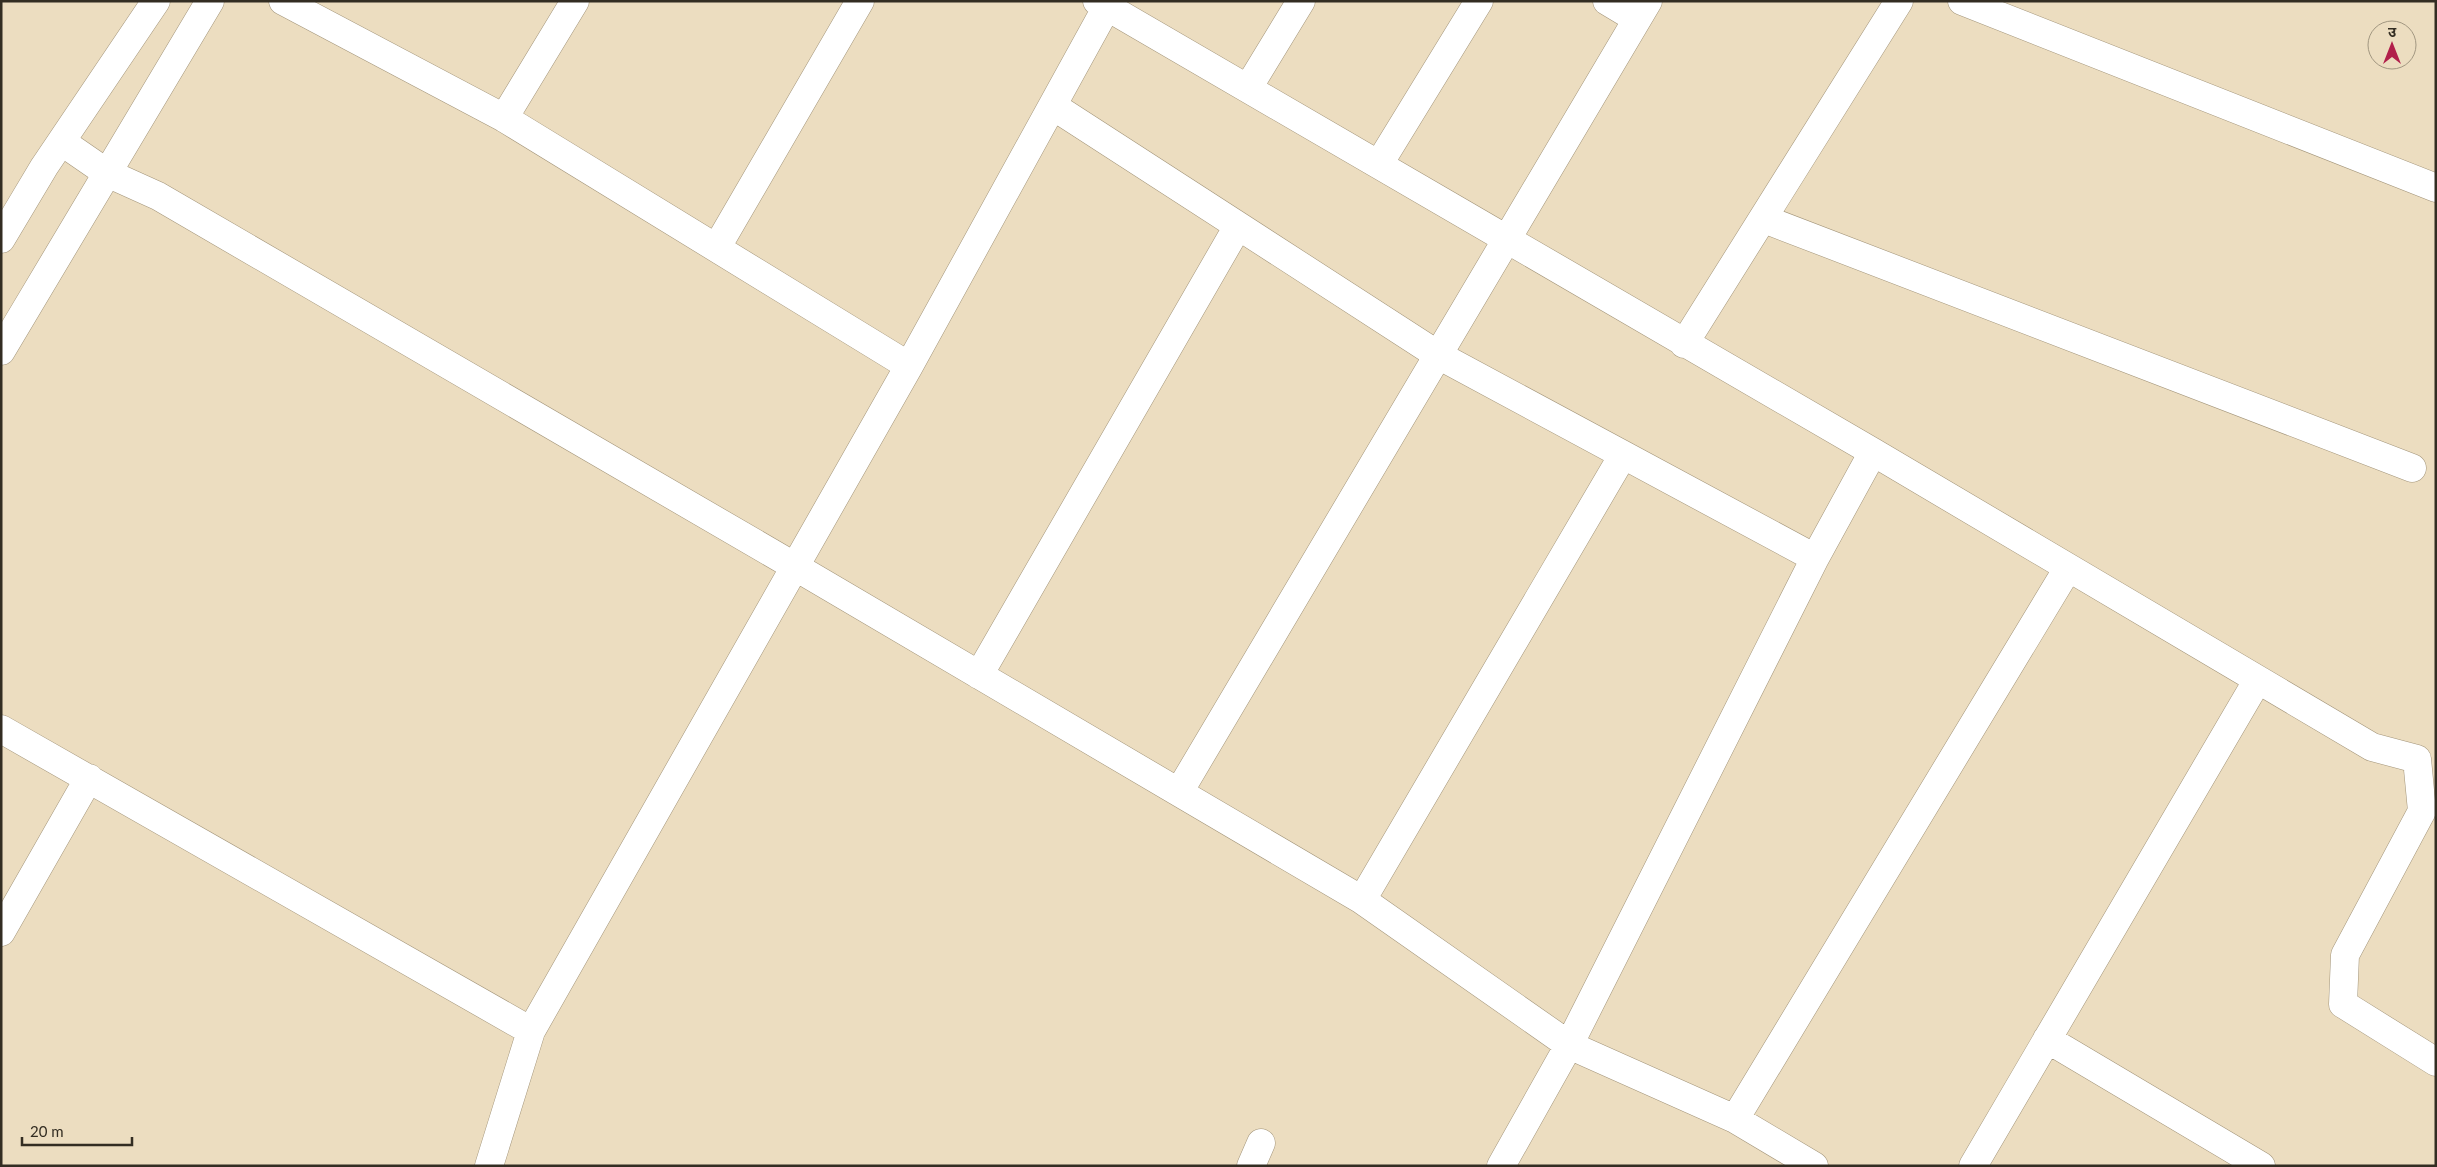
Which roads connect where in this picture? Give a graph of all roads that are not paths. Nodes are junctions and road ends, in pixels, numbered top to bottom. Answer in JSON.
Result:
{"nodes":[{"id":1,"x":156,"y":1,"type":"edge"},
{"id":2,"x":210,"y":1,"type":"edge"},
{"id":3,"x":283,"y":1,"type":"edge"},
{"id":4,"x":575,"y":1,"type":"edge"},
{"id":5,"x":860,"y":1,"type":"edge"},
{"id":6,"x":1301,"y":1,"type":"edge"},
{"id":7,"x":1479,"y":1,"type":"edge"},
{"id":8,"x":1607,"y":1,"type":"edge"},
{"id":9,"x":1899,"y":1,"type":"edge"},
{"id":10,"x":1962,"y":1,"type":"edge"},
{"id":11,"x":1105,"y":3,"type":"edge"},
{"id":12,"x":1642,"y":10,"type":"edge"},
{"id":13,"x":1248,"y":88,"type":"junction"},
{"id":14,"x":1053,"y":106,"type":"junction"},
{"id":15,"x":504,"y":118,"type":"junction"},
{"id":16,"x":62,"y":142,"type":"junction"},
{"id":17,"x":1379,"y":164,"type":"junction"},
{"id":18,"x":107,"y":173,"type":"junction"},
{"id":19,"x":2436,"y":188,"type":"edge"},
{"id":20,"x":1764,"y":219,"type":"junction"},
{"id":21,"x":1238,"y":226,"type":"junction"},
{"id":22,"x":1,"y":239,"type":"edge"},
{"id":23,"x":1505,"y":239,"type":"junction"},
{"id":24,"x":717,"y":247,"type":"junction"},
{"id":25,"x":1684,"y":344,"type":"junction"},
{"id":26,"x":1,"y":351,"type":"edge"},
{"id":27,"x":1438,"y":356,"type":"junction"},
{"id":28,"x":908,"y":366,"type":"junction"},
{"id":29,"x":1873,"y":452,"type":"junction"},
{"id":30,"x":1623,"y":455,"type":"junction"},
{"id":31,"x":2412,"y":468,"type":"dead end"},
{"id":32,"x":1815,"y":558,"type":"junction"},
{"id":33,"x":794,"y":566,"type":"junction"},
{"id":34,"x":2068,"y":568,"type":"junction"},
{"id":35,"x":979,"y":675,"type":"junction"},
{"id":36,"x":2257,"y":681,"type":"junction"},
{"id":37,"x":1,"y":729,"type":"edge"},
{"id":38,"x":89,"y":778,"type":"junction"},
{"id":39,"x":2436,"y":783,"type":"edge"},
{"id":40,"x":1179,"y":792,"type":"junction"},
{"id":41,"x":2422,"y":811,"type":"junction"},
{"id":42,"x":1362,"y":900,"type":"junction"},
{"id":43,"x":1,"y":932,"type":"edge"},
{"id":44,"x":531,"y":1031,"type":"junction"},
{"id":45,"x":2048,"y":1039,"type":"junction"},
{"id":46,"x":1569,"y":1045,"type":"junction"},
{"id":47,"x":2436,"y":1062,"type":"edge"},
{"id":48,"x":1735,"y":1119,"type":"junction"},
{"id":49,"x":489,"y":1166,"type":"edge"},
{"id":50,"x":1501,"y":1166,"type":"edge"},
{"id":51,"x":1814,"y":1166,"type":"edge"},
{"id":52,"x":1973,"y":1166,"type":"edge"},
{"id":53,"x":2261,"y":1166,"type":"edge"}],
"edges":[{"from":1,"to":16,"type":"street"},
{"from":2,"to":18,"type":"street"},
{"from":3,"to":15,"type":"street"},
{"from":4,"to":15,"type":"street"},
{"from":5,"to":24,"type":"street"},
{"from":6,"to":13,"type":"street"},
{"from":7,"to":17,"type":"street"},
{"from":8,"to":12,"type":"street"},
{"from":9,"to":20,"type":"street"},
{"from":10,"to":19,"type":"street"},
{"from":11,"to":13,"type":"street"},
{"from":11,"to":14,"type":"street"},
{"from":12,"to":23,"type":"street"},
{"from":13,"to":17,"type":"street"},
{"from":14,"to":21,"type":"street"},
{"from":14,"to":28,"type":"street"},
{"from":15,"to":24,"type":"street"},
{"from":16,"to":18,"type":"street"},
{"from":16,"to":22,"type":"street"},
{"from":17,"to":23,"type":"street"},
{"from":18,"to":26,"type":"street"},
{"from":18,"to":33,"type":"street"},
{"from":20,"to":25,"type":"street"},
{"from":20,"to":31,"type":"street"},
{"from":21,"to":27,"type":"street"},
{"from":21,"to":35,"type":"street"},
{"from":23,"to":25,"type":"street"},
{"from":23,"to":27,"type":"street"},
{"from":24,"to":28,"type":"street"},
{"from":25,"to":29,"type":"street"},
{"from":27,"to":30,"type":"street"},
{"from":27,"to":40,"type":"street"},
{"from":28,"to":33,"type":"street"},
{"from":29,"to":32,"type":"street"},
{"from":29,"to":34,"type":"street"},
{"from":30,"to":32,"type":"street"},
{"from":30,"to":42,"type":"street"},
{"from":32,"to":46,"type":"street"},
{"from":33,"to":35,"type":"street"},
{"from":33,"to":44,"type":"street"},
{"from":34,"to":36,"type":"street"},
{"from":34,"to":48,"type":"street"},
{"from":35,"to":40,"type":"street"},
{"from":36,"to":41,"type":"street"},
{"from":36,"to":45,"type":"street"},
{"from":37,"to":38,"type":"street"},
{"from":38,"to":43,"type":"street"},
{"from":38,"to":44,"type":"street"},
{"from":39,"to":41,"type":"street"},
{"from":40,"to":42,"type":"street"},
{"from":41,"to":47,"type":"street"},
{"from":42,"to":46,"type":"street"},
{"from":44,"to":49,"type":"street"},
{"from":45,"to":52,"type":"street"},
{"from":45,"to":53,"type":"street"},
{"from":46,"to":48,"type":"street"},
{"from":46,"to":50,"type":"street"},
{"from":48,"to":51,"type":"street"}]}
